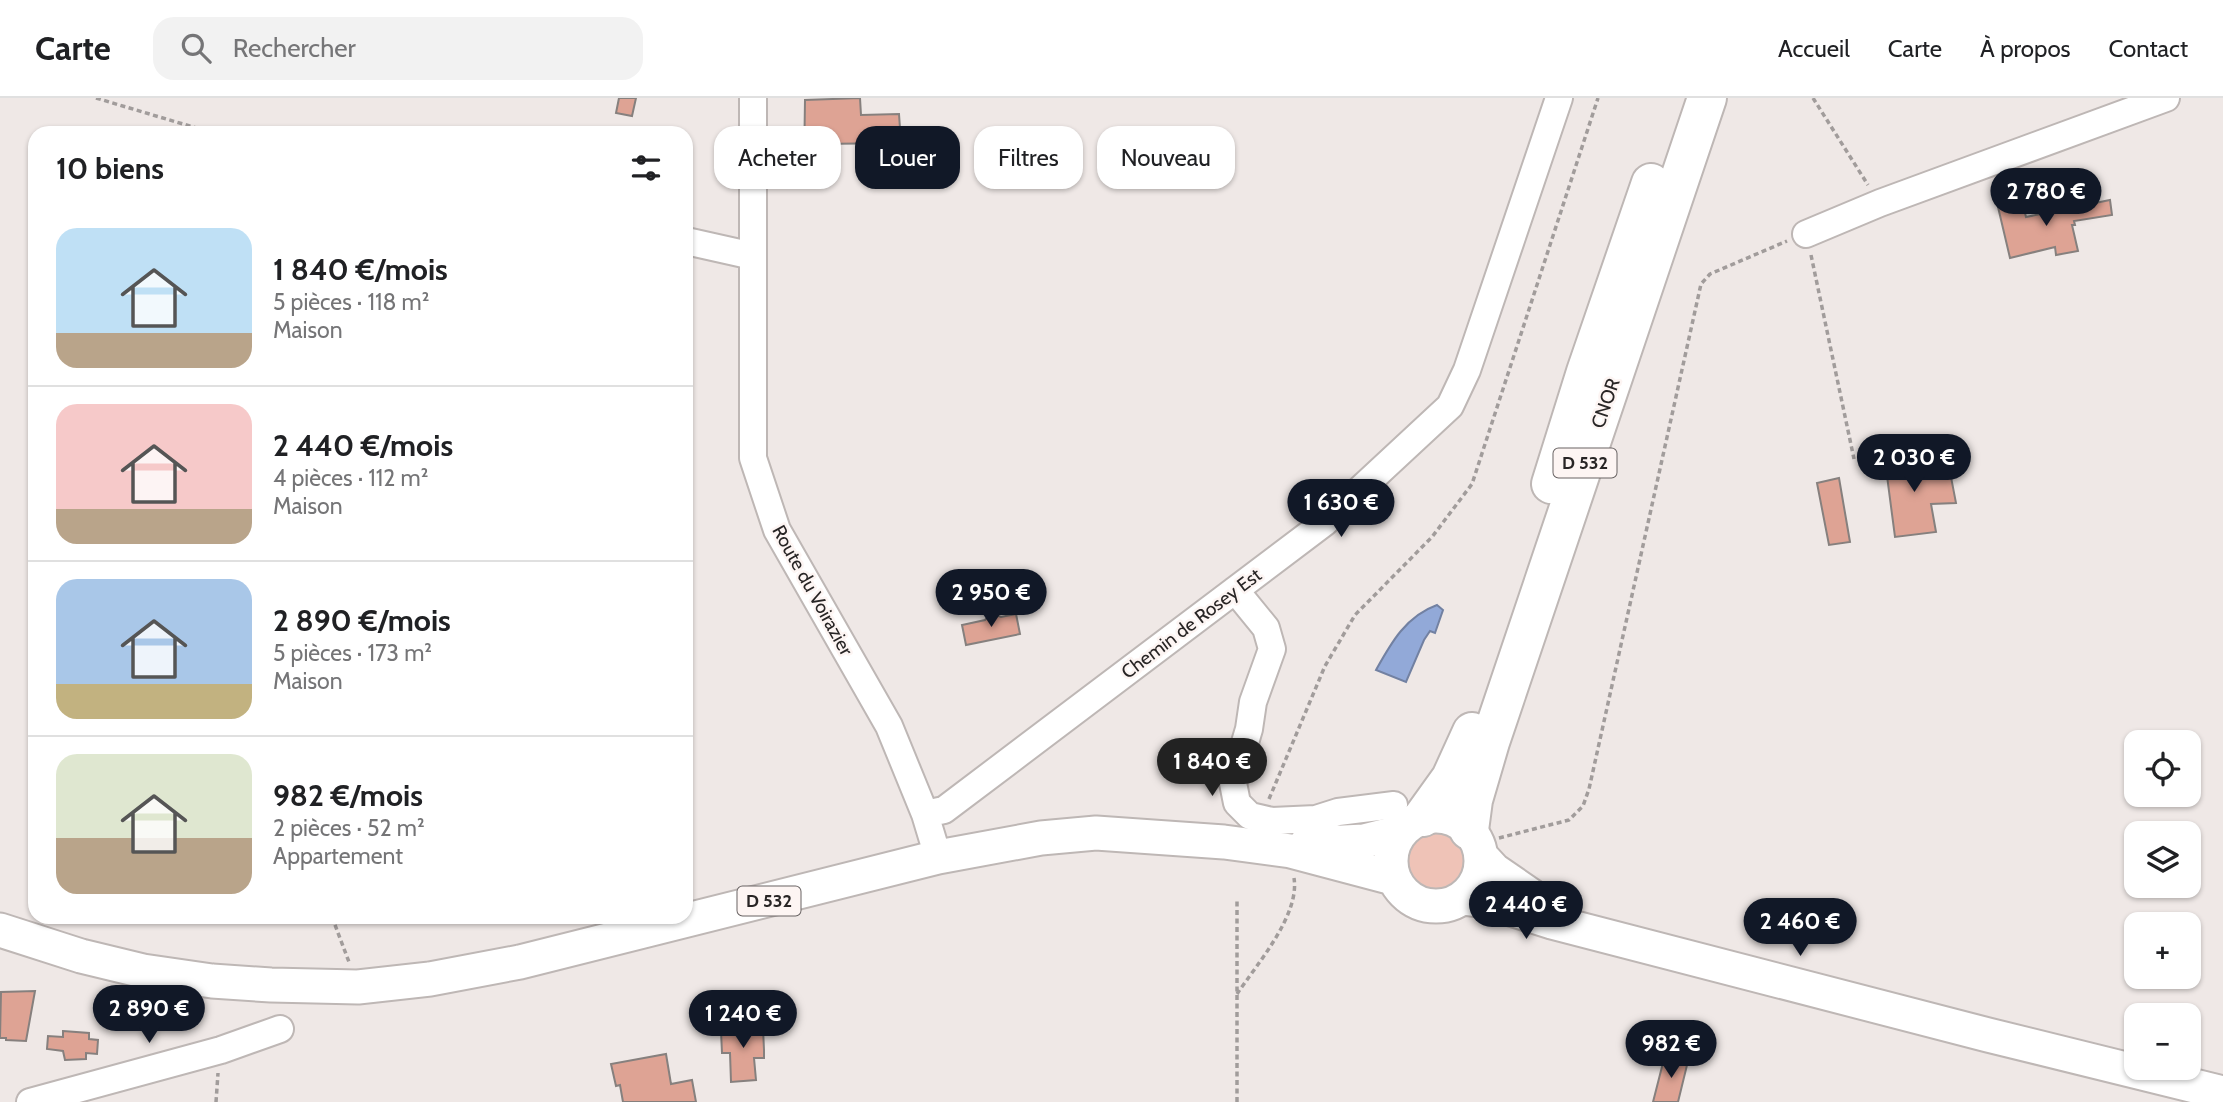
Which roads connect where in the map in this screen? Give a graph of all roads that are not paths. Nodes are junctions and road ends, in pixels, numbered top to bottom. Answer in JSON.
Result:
{"nodes":[{"id":1,"x":753,"y":98,"type":"edge"},
{"id":2,"x":1559,"y":98,"type":"edge"},
{"id":3,"x":1680,"y":98,"type":"edge"},
{"id":4,"x":1707,"y":98,"type":"edge"},
{"id":5,"x":2166,"y":98,"type":"edge"},
{"id":6,"x":1807,"y":234,"type":"road end"},
{"id":7,"x":693,"y":243,"type":"edge"},
{"id":8,"x":753,"y":256,"type":"junction"},
{"id":9,"x":1236,"y":590,"type":"junction"},
{"id":10,"x":925,"y":814,"type":"junction"},
{"id":11,"x":1406,"y":818,"type":"junction"},
{"id":12,"x":1476,"y":843,"type":"junction"},
{"id":13,"x":1279,"y":849,"type":"junction"},
{"id":14,"x":938,"y":857,"type":"junction"},
{"id":15,"x":1393,"y":878,"type":"junction"},
{"id":16,"x":1462,"y":898,"type":"junction"},
{"id":17,"x":693,"y":919,"type":"edge"},
{"id":18,"x":671,"y":924,"type":"edge"},
{"id":19,"x":0,"y":930,"type":"edge"},
{"id":20,"x":1598,"y":934,"type":"junction"},
{"id":21,"x":280,"y":1029,"type":"dead end"},
{"id":22,"x":1988,"y":1035,"type":"junction"},
{"id":23,"x":2223,"y":1093,"type":"edge"},
{"id":24,"x":30,"y":1102,"type":"edge"},
{"id":25,"x":2187,"y":1102,"type":"edge"}],
"edges":[{"from":1,"to":8,"type":"street","name":"Route du Voirazier"},
{"from":2,"to":9,"type":"street","name":"Chemin de Rosey Est"},
{"from":3,"to":11,"type":"highway","name":"CNOR","number":"D 532"},
{"from":4,"to":12,"type":"highway","name":"CNOR","number":"D 532"},
{"from":5,"to":6,"type":"street"},
{"from":7,"to":8,"type":"street"},
{"from":8,"to":10,"type":"street","name":"Route du Voirazier"},
{"from":9,"to":10,"type":"street","name":"Chemin de Rosey Est"},
{"from":9,"to":11,"type":"street"},
{"from":10,"to":14,"type":"street","name":"Route du Voirazier"},
{"from":11,"to":12,"type":"main road"},
{"from":11,"to":13,"type":"main road","number":"D 532"},
{"from":11,"to":15,"type":"main road"},
{"from":12,"to":16,"type":"main road"},
{"from":12,"to":20,"type":"main road"},
{"from":13,"to":14,"type":"main road","number":"D 532"},
{"from":13,"to":15,"type":"main road","number":"D 532"},
{"from":14,"to":17,"type":"main road","number":"D 532"},
{"from":15,"to":16,"type":"main road"},
{"from":16,"to":20,"type":"main road"},
{"from":18,"to":19,"type":"main road","number":"D 532"},
{"from":20,"to":22,"type":"main road"},
{"from":21,"to":24,"type":"street"},
{"from":22,"to":23,"type":"main road"},
{"from":22,"to":25,"type":"main road"}]}
